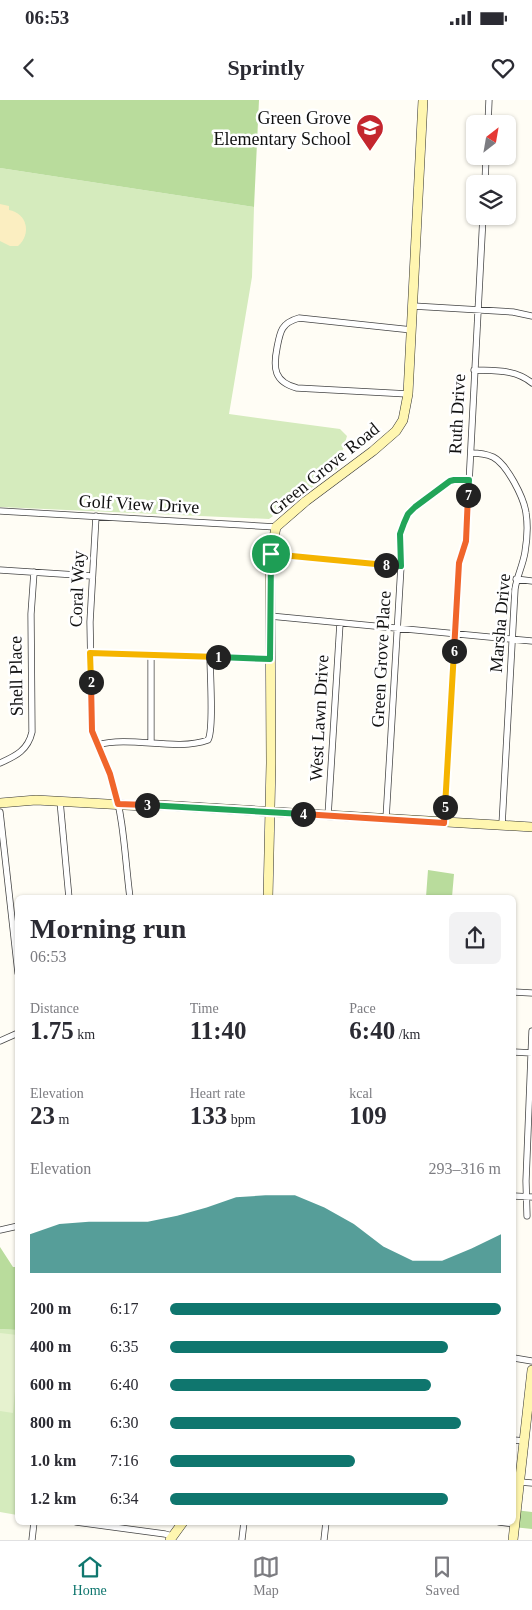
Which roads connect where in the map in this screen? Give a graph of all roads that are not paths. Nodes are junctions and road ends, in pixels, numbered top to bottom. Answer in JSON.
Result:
{"nodes":[{"id":1,"x":424,"y":100,"type":"edge"},
{"id":2,"x":489,"y":100,"type":"edge"},
{"id":3,"x":488,"y":115,"type":"edge"},
{"id":4,"x":483,"y":225,"type":"edge"},
{"id":5,"x":413,"y":306,"type":"junction"},
{"id":6,"x":478,"y":310,"type":"junction"},
{"id":7,"x":532,"y":316,"type":"edge"},
{"id":8,"x":412,"y":330,"type":"junction"},
{"id":9,"x":474,"y":370,"type":"junction"},
{"id":10,"x":532,"y":383,"type":"edge"},
{"id":11,"x":408,"y":394,"type":"junction"},
{"id":12,"x":470,"y":454,"type":"junction"},
{"id":13,"x":469,"y":480,"type":"junction"},
{"id":14,"x":0,"y":511,"type":"edge"},
{"id":15,"x":96,"y":516,"type":"junction"},
{"id":16,"x":276,"y":527,"type":"junction"},
{"id":17,"x":271,"y":554,"type":"junction"},
{"id":18,"x":401,"y":566,"type":"junction"},
{"id":19,"x":0,"y":570,"type":"edge"},
{"id":20,"x":34,"y":572,"type":"junction"},
{"id":21,"x":92,"y":576,"type":"junction"},
{"id":22,"x":516,"y":579,"type":"junction"},
{"id":23,"x":532,"y":581,"type":"edge"},
{"id":24,"x":270,"y":616,"type":"junction"},
{"id":25,"x":340,"y":623,"type":"junction"},
{"id":26,"x":397,"y":628,"type":"junction"},
{"id":27,"x":455,"y":634,"type":"junction"},
{"id":28,"x":513,"y":639,"type":"junction"},
{"id":29,"x":532,"y":641,"type":"edge"},
{"id":30,"x":90,"y":653,"type":"junction"},
{"id":31,"x":151,"y":655,"type":"junction"},
{"id":32,"x":210,"y":657,"type":"junction"},
{"id":33,"x":270,"y":659,"type":"junction"},
{"id":34,"x":151,"y":743,"type":"junction"},
{"id":35,"x":97,"y":745,"type":"junction"},
{"id":36,"x":0,"y":763,"type":"edge"},
{"id":37,"x":60,"y":802,"type":"junction"},
{"id":38,"x":0,"y":803,"type":"edge"},
{"id":39,"x":118,"y":804,"type":"junction"},
{"id":40,"x":0,"y":812,"type":"edge"},
{"id":41,"x":271,"y":813,"type":"junction"},
{"id":42,"x":328,"y":816,"type":"junction"},
{"id":43,"x":386,"y":819,"type":"junction"},
{"id":44,"x":444,"y":823,"type":"junction"},
{"id":45,"x":502,"y":825,"type":"junction"},
{"id":46,"x":532,"y":827,"type":"edge"},
{"id":47,"x":0,"y":882,"type":"edge"},
{"id":48,"x":7,"y":882,"type":"junction"},
{"id":49,"x":69,"y":895,"type":"edge"},
{"id":50,"x":130,"y":895,"type":"edge"},
{"id":51,"x":268,"y":895,"type":"edge"},
{"id":52,"x":15,"y":948,"type":"edge"},
{"id":53,"x":516,"y":992,"type":"edge"},
{"id":54,"x":532,"y":993,"type":"edge"},
{"id":55,"x":532,"y":1031,"type":"edge"},
{"id":56,"x":15,"y":1034,"type":"edge"},
{"id":57,"x":0,"y":1041,"type":"edge"},
{"id":58,"x":516,"y":1052,"type":"edge"},
{"id":59,"x":532,"y":1053,"type":"edge"},
{"id":60,"x":530,"y":1112,"type":"edge"},
{"id":61,"x":516,"y":1196,"type":"edge"},
{"id":62,"x":529,"y":1197,"type":"edge"},
{"id":63,"x":527,"y":1216,"type":"dead end"},
{"id":64,"x":15,"y":1227,"type":"edge"},
{"id":65,"x":0,"y":1230,"type":"edge"},
{"id":66,"x":516,"y":1358,"type":"edge"},
{"id":67,"x":532,"y":1361,"type":"edge"},
{"id":68,"x":532,"y":1370,"type":"edge"},
{"id":69,"x":516,"y":1440,"type":"edge"},
{"id":70,"x":524,"y":1441,"type":"junction"},
{"id":71,"x":520,"y":1482,"type":"junction"},
{"id":72,"x":532,"y":1484,"type":"edge"},
{"id":73,"x":516,"y":1516,"type":"edge"},
{"id":74,"x":34,"y":1525,"type":"edge"},
{"id":75,"x":98,"y":1525,"type":"edge"},
{"id":76,"x":181,"y":1525,"type":"edge"},
{"id":77,"x":244,"y":1525,"type":"edge"},
{"id":78,"x":326,"y":1525,"type":"edge"},
{"id":79,"x":515,"y":1525,"type":"edge"},
{"id":80,"x":171,"y":1538,"type":"edge"},
{"id":81,"x":242,"y":1539,"type":"edge"},
{"id":82,"x":32,"y":1540,"type":"edge"},
{"id":83,"x":324,"y":1540,"type":"edge"},
{"id":84,"x":513,"y":1540,"type":"edge"}],
"edges":[{"from":1,"to":5,"type":"street","name":"Green Grove Road"},
{"from":2,"to":3,"type":"street"},
{"from":4,"to":6,"type":"street","name":"Ruth Drive"},
{"from":5,"to":6,"type":"street"},
{"from":5,"to":8,"type":"street","name":"Green Grove Road"},
{"from":6,"to":7,"type":"street"},
{"from":6,"to":9,"type":"street","name":"Ruth Drive"},
{"from":8,"to":11,"type":"street","name":"Green Grove Road"},
{"from":8,"to":11,"type":"street"},
{"from":9,"to":10,"type":"street"},
{"from":9,"to":12,"type":"street","name":"Ruth Drive"},
{"from":11,"to":16,"type":"street","name":"Green Grove Road"},
{"from":12,"to":13,"type":"street","name":"Ruth Drive"},
{"from":12,"to":22,"type":"street","name":"Marsha Drive"},
{"from":13,"to":18,"type":"street","name":"Green Grove Place"},
{"from":13,"to":27,"type":"street","name":"Ruth Drive"},
{"from":14,"to":15,"type":"street","name":"Golf View Drive"},
{"from":15,"to":16,"type":"street","name":"Golf View Drive"},
{"from":15,"to":21,"type":"street","name":"Coral Way"},
{"from":16,"to":17,"type":"street","name":"Green Grove Road"},
{"from":17,"to":18,"type":"street"},
{"from":17,"to":24,"type":"street","name":"Green Grove Road"},
{"from":18,"to":26,"type":"street","name":"Green Grove Place"},
{"from":19,"to":20,"type":"street"},
{"from":20,"to":21,"type":"street"},
{"from":20,"to":36,"type":"street","name":"Shell Place"},
{"from":21,"to":30,"type":"street","name":"Coral Way"},
{"from":22,"to":23,"type":"street"},
{"from":22,"to":28,"type":"street","name":"Marsha Drive"},
{"from":24,"to":25,"type":"street"},
{"from":24,"to":33,"type":"street","name":"Green Grove Road"},
{"from":25,"to":26,"type":"street"},
{"from":25,"to":42,"type":"street","name":"West Lawn Drive"},
{"from":26,"to":27,"type":"street"},
{"from":26,"to":43,"type":"street","name":"Green Grove Place"},
{"from":27,"to":28,"type":"street"},
{"from":27,"to":44,"type":"street","name":"Ruth Drive"},
{"from":28,"to":29,"type":"street"},
{"from":28,"to":45,"type":"street","name":"Marsha Drive"},
{"from":30,"to":31,"type":"street"},
{"from":30,"to":35,"type":"street","name":"Coral Way"},
{"from":31,"to":32,"type":"street"},
{"from":31,"to":34,"type":"street"},
{"from":32,"to":33,"type":"street"},
{"from":32,"to":34,"type":"street"},
{"from":33,"to":41,"type":"street","name":"Green Grove Road"},
{"from":34,"to":35,"type":"street"},
{"from":35,"to":39,"type":"street","name":"Coral Way"},
{"from":37,"to":38,"type":"street"},
{"from":37,"to":39,"type":"street"},
{"from":37,"to":49,"type":"street"},
{"from":39,"to":41,"type":"street"},
{"from":39,"to":50,"type":"street","name":"Coral Way"},
{"from":40,"to":48,"type":"street"},
{"from":41,"to":42,"type":"street"},
{"from":41,"to":51,"type":"street","name":"Green Grove Road"},
{"from":42,"to":43,"type":"street"},
{"from":43,"to":44,"type":"street"},
{"from":44,"to":45,"type":"street"},
{"from":45,"to":46,"type":"street"},
{"from":47,"to":48,"type":"street"},
{"from":48,"to":52,"type":"street"},
{"from":53,"to":54,"type":"street"},
{"from":55,"to":59,"type":"street"},
{"from":56,"to":57,"type":"street"},
{"from":58,"to":59,"type":"street"},
{"from":59,"to":60,"type":"street"},
{"from":60,"to":62,"type":"street"},
{"from":61,"to":62,"type":"street"},
{"from":62,"to":63,"type":"street"},
{"from":64,"to":65,"type":"street"},
{"from":66,"to":67,"type":"street"},
{"from":68,"to":70,"type":"street"},
{"from":69,"to":70,"type":"street"},
{"from":70,"to":71,"type":"street"},
{"from":71,"to":72,"type":"street"},
{"from":71,"to":73,"type":"street"},
{"from":74,"to":82,"type":"street"},
{"from":75,"to":80,"type":"street"},
{"from":76,"to":80,"type":"street"},
{"from":77,"to":81,"type":"street"},
{"from":78,"to":83,"type":"street"},
{"from":79,"to":84,"type":"street"}]}
